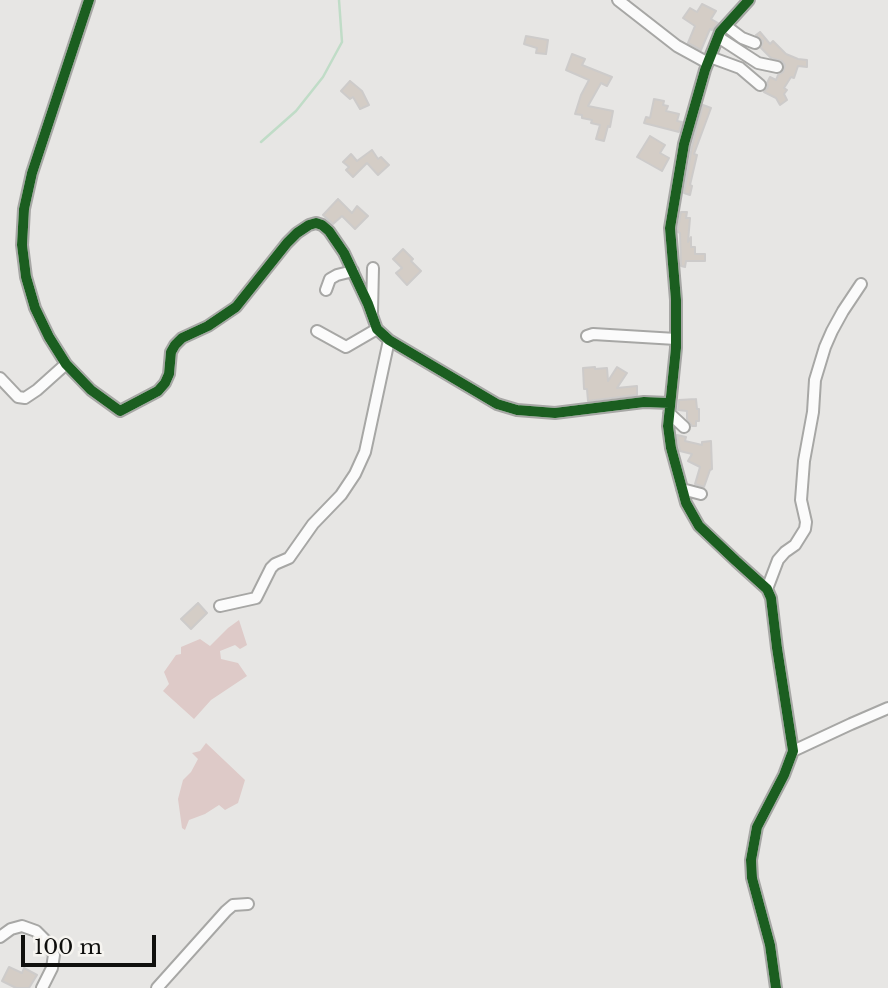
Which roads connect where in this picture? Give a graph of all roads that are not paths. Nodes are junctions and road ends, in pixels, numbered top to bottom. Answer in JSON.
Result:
{"nodes":[{"id":1,"x":89,"y":0,"type":"edge"},
{"id":2,"x":618,"y":0,"type":"edge"},
{"id":3,"x":749,"y":0,"type":"edge"},
{"id":4,"x":728,"y":27,"type":"junction"},
{"id":5,"x":718,"y":37,"type":"junction"},
{"id":6,"x":755,"y":43,"type":"dead end"},
{"id":7,"x":709,"y":60,"type":"junction"},
{"id":8,"x":777,"y":67,"type":"dead end"},
{"id":9,"x":760,"y":85,"type":"dead end"},
{"id":10,"x":373,"y":268,"type":"dead end"},
{"id":11,"x":353,"y":271,"type":"junction"},
{"id":12,"x":861,"y":284,"type":"dead end"},
{"id":13,"x":326,"y":289,"type":"dead end"},
{"id":14,"x":372,"y":315,"type":"junction"},
{"id":15,"x":377,"y":329,"type":"junction"},
{"id":16,"x":317,"y":331,"type":"dead end"},
{"id":17,"x":587,"y":336,"type":"dead end"},
{"id":18,"x":676,"y":339,"type":"junction"},
{"id":19,"x":389,"y":340,"type":"junction"},
{"id":20,"x":66,"y":364,"type":"junction"},
{"id":21,"x":0,"y":378,"type":"edge"},
{"id":22,"x":669,"y":408,"type":"junction"},
{"id":23,"x":684,"y":427,"type":"dead end"},
{"id":24,"x":682,"y":489,"type":"junction"},
{"id":25,"x":701,"y":494,"type":"dead end"},
{"id":26,"x":767,"y":589,"type":"junction"},
{"id":27,"x":220,"y":606,"type":"dead end"},
{"id":28,"x":888,"y":708,"type":"edge"},
{"id":29,"x":793,"y":751,"type":"junction"},
{"id":30,"x":248,"y":904,"type":"dead end"},
{"id":31,"x":0,"y":937,"type":"edge"},
{"id":32,"x":42,"y":988,"type":"edge"},
{"id":33,"x":157,"y":988,"type":"edge"},
{"id":34,"x":776,"y":988,"type":"edge"}],
"edges":[{"from":1,"to":20,"type":"street"},
{"from":2,"to":7,"type":"street"},
{"from":3,"to":4,"type":"street"},
{"from":4,"to":5,"type":"street"},
{"from":4,"to":6,"type":"street"},
{"from":5,"to":7,"type":"street"},
{"from":5,"to":8,"type":"street"},
{"from":7,"to":9,"type":"street"},
{"from":7,"to":18,"type":"street"},
{"from":10,"to":14,"type":"street"},
{"from":11,"to":13,"type":"street"},
{"from":11,"to":14,"type":"street"},
{"from":11,"to":20,"type":"street"},
{"from":12,"to":26,"type":"street"},
{"from":14,"to":15,"type":"street"},
{"from":15,"to":16,"type":"street"},
{"from":15,"to":19,"type":"street"},
{"from":17,"to":18,"type":"street"},
{"from":18,"to":22,"type":"street"},
{"from":19,"to":22,"type":"street"},
{"from":19,"to":27,"type":"street"},
{"from":20,"to":21,"type":"street"},
{"from":22,"to":23,"type":"street"},
{"from":22,"to":24,"type":"street"},
{"from":24,"to":25,"type":"street"},
{"from":24,"to":26,"type":"street"},
{"from":26,"to":29,"type":"street"},
{"from":28,"to":29,"type":"street"},
{"from":29,"to":34,"type":"street"},
{"from":30,"to":33,"type":"street"},
{"from":31,"to":32,"type":"street"}]}
